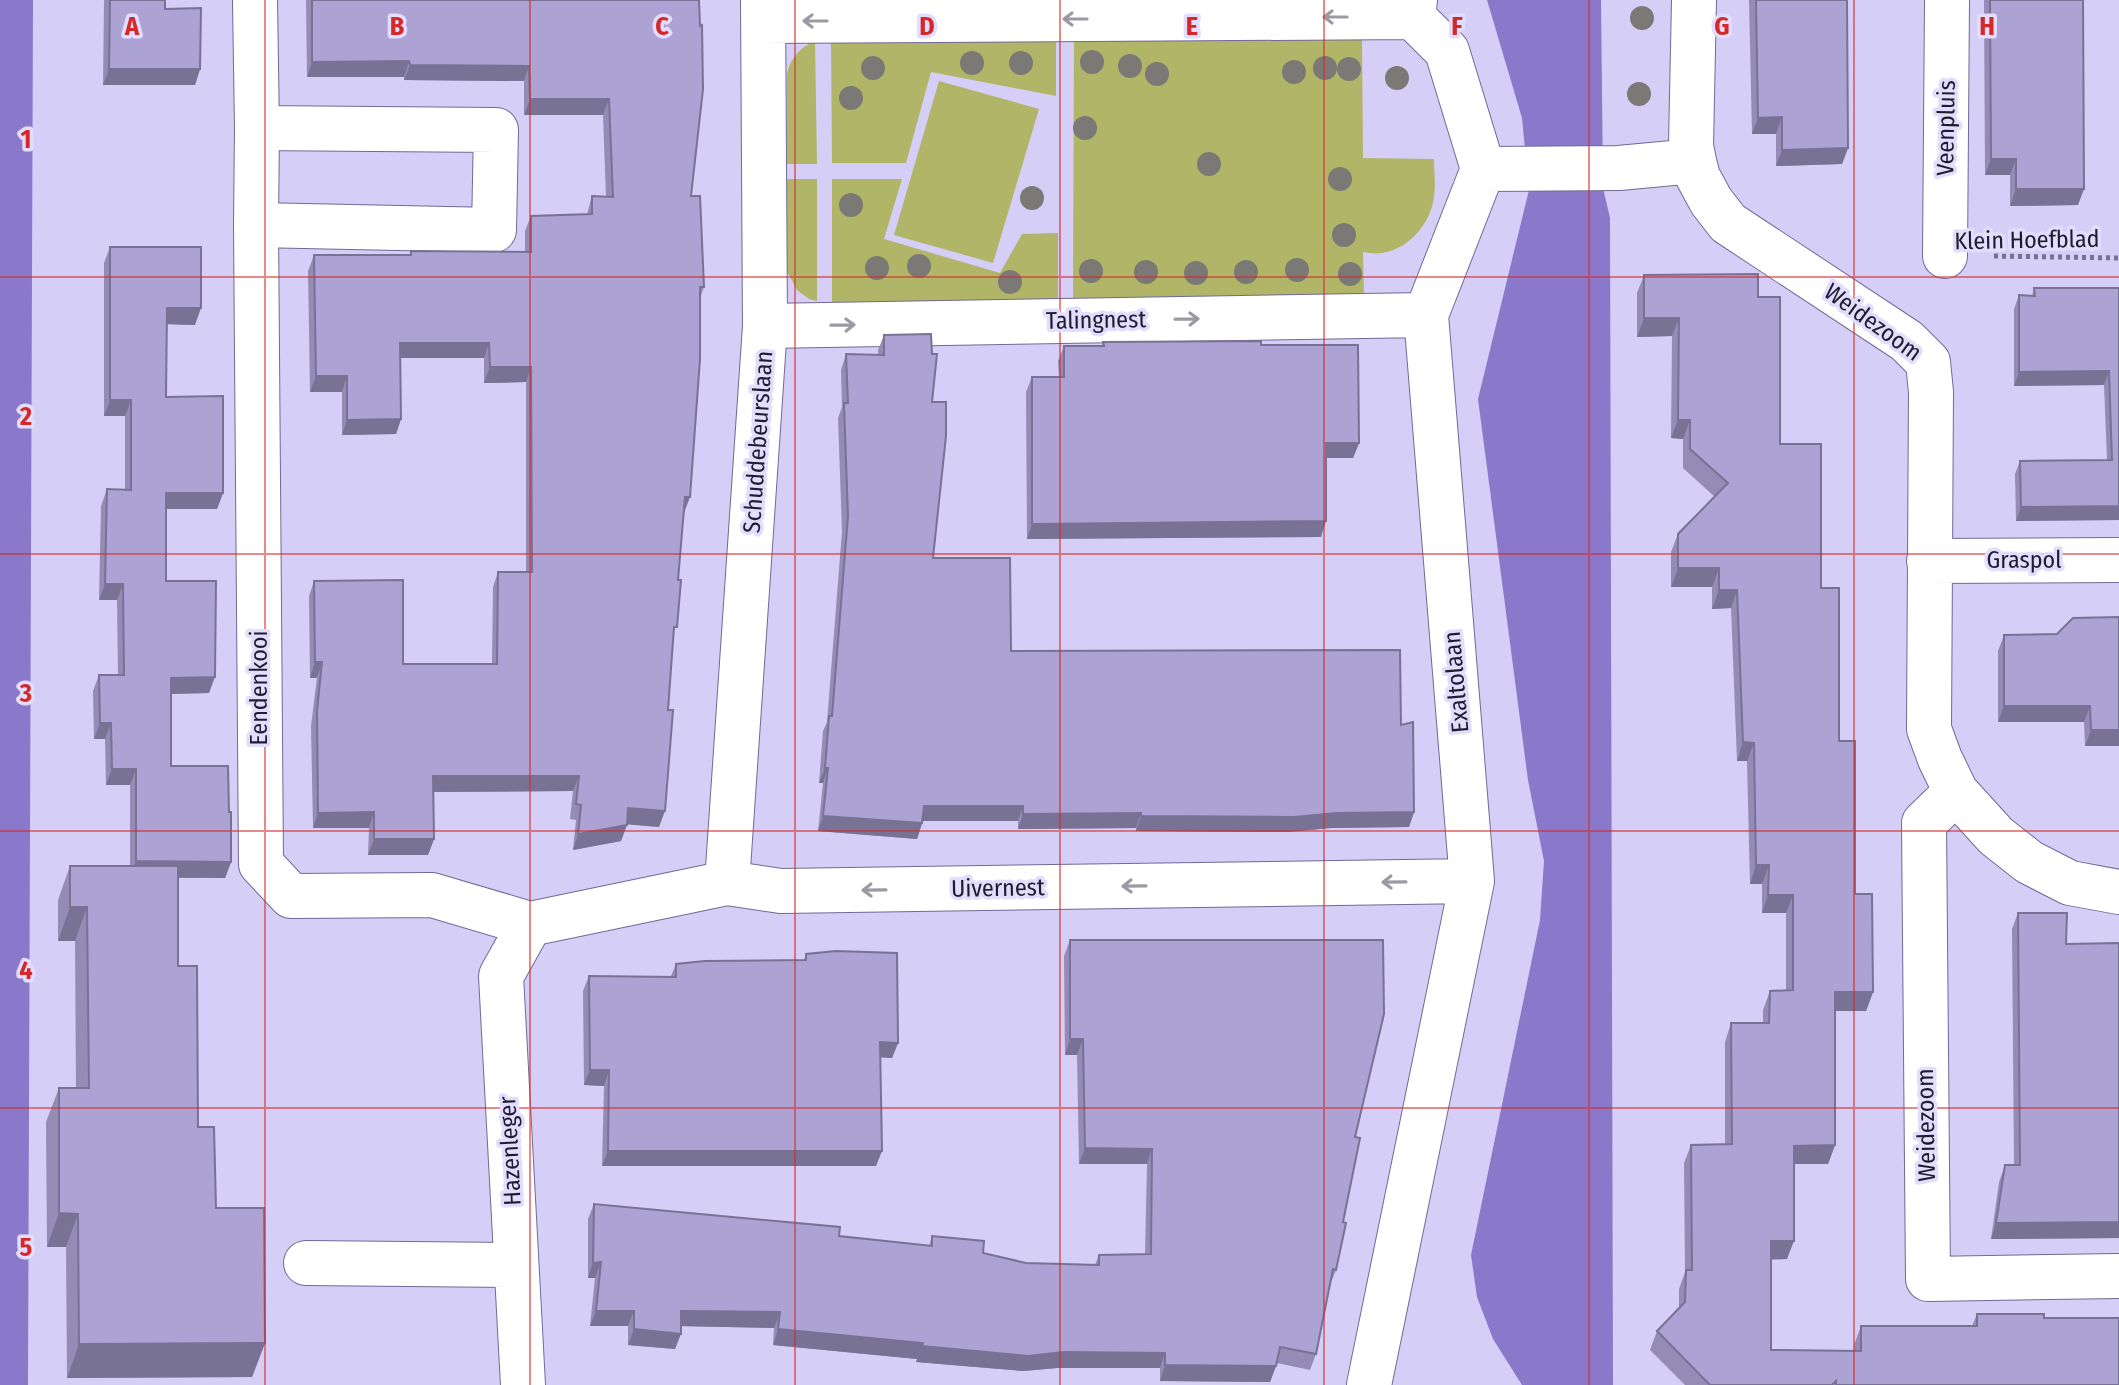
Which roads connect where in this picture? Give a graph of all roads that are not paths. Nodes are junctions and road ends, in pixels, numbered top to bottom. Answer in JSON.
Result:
{"nodes":[{"id":1,"x":255,"y":0,"type":"edge"},
{"id":2,"x":1694,"y":0,"type":"edge"},
{"id":3,"x":1947,"y":0,"type":"edge"},
{"id":4,"x":1414,"y":8,"type":"edge"},
{"id":5,"x":763,"y":11,"type":"edge"},
{"id":6,"x":257,"y":128,"type":"junction"},
{"id":7,"x":1694,"y":161,"type":"junction"},
{"id":8,"x":1498,"y":169,"type":"junction"},
{"id":9,"x":256,"y":225,"type":"junction"},
{"id":10,"x":1945,"y":256,"type":"road end"},
{"id":11,"x":1426,"y":315,"type":"junction"},
{"id":12,"x":765,"y":326,"type":"junction"},
{"id":13,"x":2119,"y":560,"type":"edge"},
{"id":14,"x":1929,"y":561,"type":"junction"},
{"id":15,"x":1956,"y":792,"type":"junction"},
{"id":16,"x":1472,"y":881,"type":"junction"},
{"id":17,"x":727,"y":883,"type":"junction"},
{"id":18,"x":2119,"y":892,"type":"edge"},
{"id":19,"x":530,"y":924,"type":"junction"},
{"id":20,"x":306,"y":1263,"type":"dead end"},
{"id":21,"x":516,"y":1265,"type":"junction"},
{"id":22,"x":2119,"y":1276,"type":"edge"},
{"id":23,"x":523,"y":1385,"type":"edge"},
{"id":24,"x":1369,"y":1385,"type":"edge"}],
"edges":[{"from":1,"to":6,"type":"street","name":"Eendenkooi"},
{"from":2,"to":7,"type":"street","name":"Weidezoom"},
{"from":3,"to":10,"type":"street","name":"Veenpluis"},
{"from":4,"to":5,"type":"street","one_way":true},
{"from":4,"to":8,"type":"street"},
{"from":5,"to":12,"type":"street","name":"Schuddebeurslaan"},
{"from":6,"to":9,"type":"street","name":"Eendenkooi"},
{"from":6,"to":9,"type":"street"},
{"from":7,"to":8,"type":"street"},
{"from":7,"to":14,"type":"street","name":"Weidezoom"},
{"from":8,"to":11,"type":"street","name":"Exaltolaan"},
{"from":9,"to":19,"type":"street","name":"Eendenkooi"},
{"from":12,"to":11,"type":"street","name":"Talingnest","one_way":true},
{"from":11,"to":16,"type":"street","name":"Exaltolaan"},
{"from":12,"to":17,"type":"street","name":"Schuddebeurslaan"},
{"from":13,"to":14,"type":"street","name":"Graspol"},
{"from":14,"to":15,"type":"street","name":"Weidezoom"},
{"from":15,"to":18,"type":"street","name":"Weidezoom"},
{"from":15,"to":22,"type":"street","name":"Weidezoom"},
{"from":16,"to":17,"type":"street","name":"Uivernest","one_way":true},
{"from":16,"to":24,"type":"street","name":"Exaltolaan"},
{"from":17,"to":19,"type":"street","name":"Uivernest"},
{"from":19,"to":21,"type":"street","name":"Hazenleger"},
{"from":20,"to":21,"type":"street"},
{"from":21,"to":23,"type":"street","name":"Hazenleger"}]}
